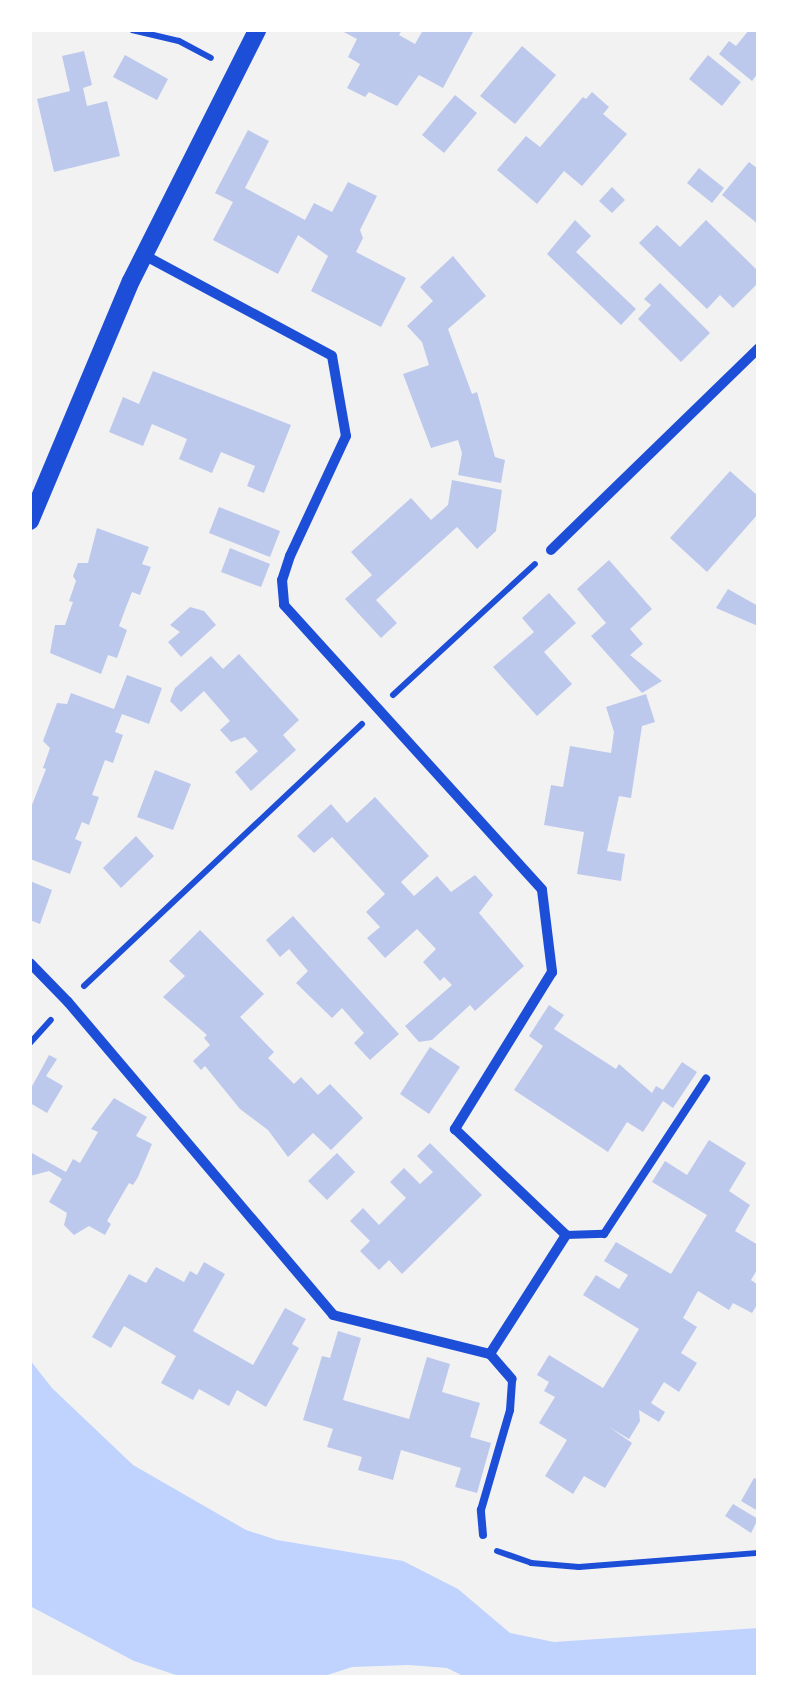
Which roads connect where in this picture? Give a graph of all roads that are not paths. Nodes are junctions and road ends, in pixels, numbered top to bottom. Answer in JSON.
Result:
{"nodes":[{"id":1,"x":257,"y":30,"type":"edge"},
{"id":2,"x":144,"y":255,"type":"junction"},
{"id":3,"x":758,"y":350,"type":"edge"},
{"id":4,"x":30,"y":522,"type":"edge"},
{"id":5,"x":550,"y":550,"type":"road end"},
{"id":6,"x":30,"y":963,"type":"edge"},
{"id":7,"x":706,"y":1079,"type":"dead end"},
{"id":8,"x":566,"y":1236,"type":"junction"},
{"id":9,"x":490,"y":1354,"type":"junction"},
{"id":10,"x":512,"y":1380,"type":"joint"},
{"id":11,"x":483,"y":1535,"type":"road end"}],
"edges":[{"from":1,"to":2,"type":"street"},
{"from":2,"to":4,"type":"street"},
{"from":2,"to":8,"type":"street"},
{"from":3,"to":5,"type":"street"},
{"from":6,"to":9,"type":"street"},
{"from":7,"to":8,"type":"lane"},
{"from":8,"to":9,"type":"street"},
{"from":9,"to":10,"type":"street"},
{"from":10,"to":11,"type":"lane"}]}
